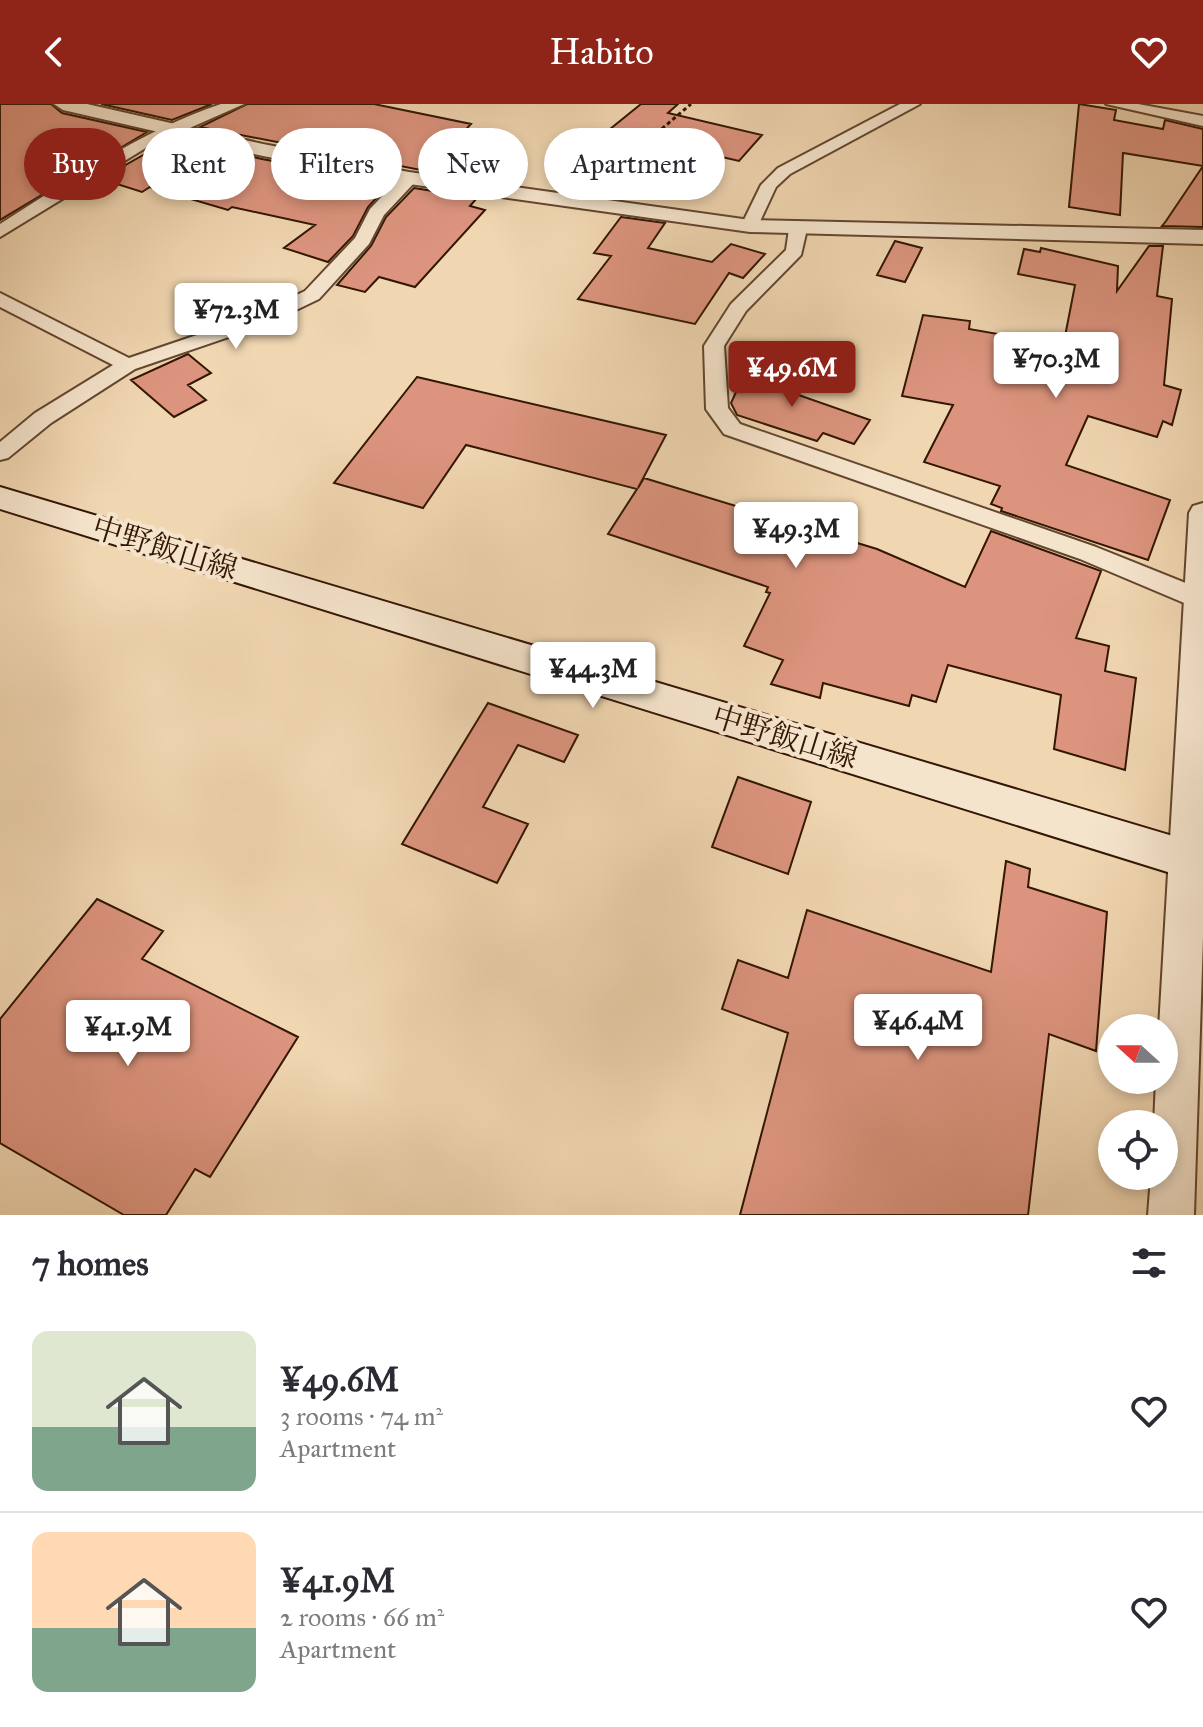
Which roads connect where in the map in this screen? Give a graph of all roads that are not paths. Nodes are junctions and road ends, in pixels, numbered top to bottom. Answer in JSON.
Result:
{"nodes":[{"id":1,"x":63,"y":104,"type":"edge"},
{"id":2,"x":236,"y":104,"type":"edge"},
{"id":3,"x":912,"y":104,"type":"edge"},
{"id":4,"x":1114,"y":104,"type":"edge"},
{"id":5,"x":1203,"y":121,"type":"edge"},
{"id":6,"x":176,"y":128,"type":"joint"},
{"id":7,"x":142,"y":147,"type":"edge"},
{"id":8,"x":255,"y":148,"type":"edge"},
{"id":9,"x":409,"y":178,"type":"junction"},
{"id":10,"x":750,"y":226,"type":"junction"},
{"id":11,"x":798,"y":229,"type":"junction"},
{"id":12,"x":0,"y":232,"type":"edge"},
{"id":13,"x":1203,"y":237,"type":"edge"},
{"id":14,"x":0,"y":299,"type":"edge"},
{"id":15,"x":128,"y":365,"type":"junction"},
{"id":16,"x":0,"y":453,"type":"edge"},
{"id":17,"x":0,"y":498,"type":"edge"},
{"id":18,"x":1203,"y":513,"type":"edge"},
{"id":19,"x":1198,"y":598,"type":"junction"},
{"id":20,"x":1195,"y":861,"type":"edge"},
{"id":21,"x":1171,"y":1215,"type":"edge"}],
"edges":[{"from":1,"to":6,"type":"street"},
{"from":2,"to":6,"type":"street"},
{"from":3,"to":10,"type":"street"},
{"from":4,"to":5,"type":"street"},
{"from":7,"to":12,"type":"street"},
{"from":8,"to":9,"type":"street"},
{"from":9,"to":10,"type":"street"},
{"from":9,"to":15,"type":"street"},
{"from":10,"to":11,"type":"street"},
{"from":11,"to":13,"type":"street"},
{"from":11,"to":19,"type":"street"},
{"from":14,"to":15,"type":"street"},
{"from":15,"to":16,"type":"street"},
{"from":17,"to":20,"type":"main road","name":"中野飯山線"},
{"from":18,"to":19,"type":"street"},
{"from":19,"to":20,"type":"street"},
{"from":20,"to":21,"type":"street"}]}
